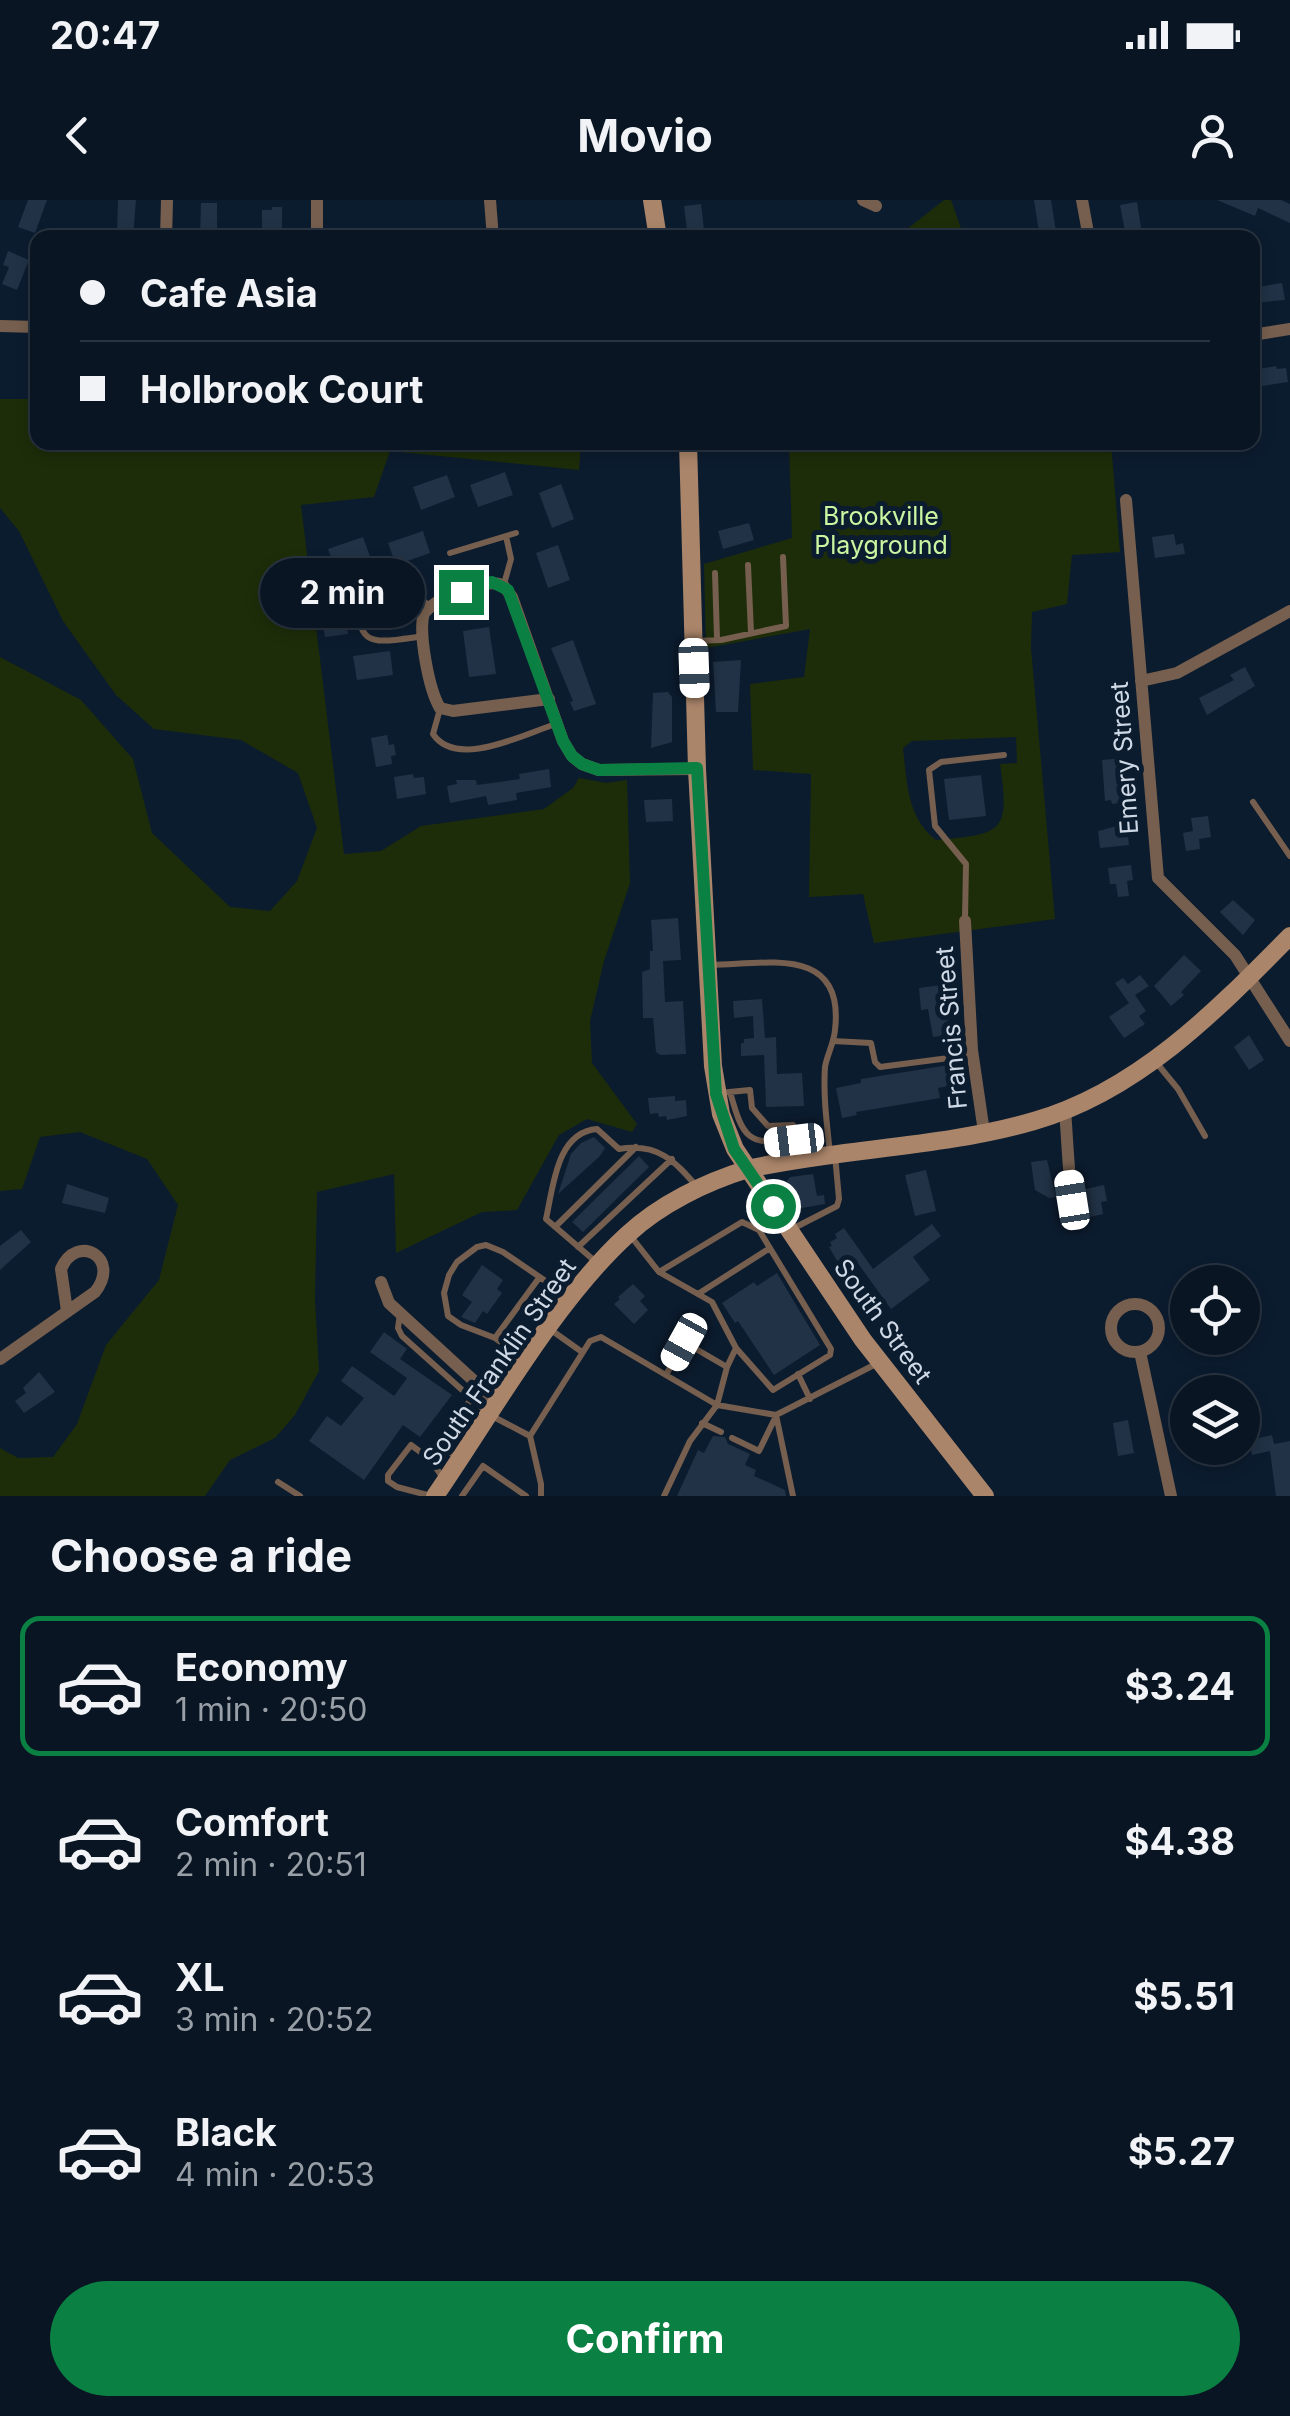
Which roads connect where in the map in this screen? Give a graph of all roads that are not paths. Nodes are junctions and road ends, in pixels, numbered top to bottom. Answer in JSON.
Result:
{"nodes":[{"id":1,"x":167,"y":200,"type":"edge"},
{"id":2,"x":317,"y":200,"type":"edge"},
{"id":3,"x":490,"y":200,"type":"edge"},
{"id":4,"x":652,"y":200,"type":"edge"},
{"id":5,"x":1082,"y":200,"type":"edge"},
{"id":6,"x":166,"y":230,"type":"edge"},
{"id":7,"x":317,"y":230,"type":"edge"},
{"id":8,"x":492,"y":230,"type":"edge"},
{"id":9,"x":657,"y":230,"type":"edge"},
{"id":10,"x":1087,"y":230,"type":"edge"},
{"id":11,"x":0,"y":326,"type":"edge"},
{"id":12,"x":30,"y":327,"type":"edge"},
{"id":13,"x":1290,"y":328,"type":"edge"},
{"id":14,"x":1260,"y":334,"type":"edge"},
{"id":15,"x":688,"y":450,"type":"edge"},
{"id":16,"x":1126,"y":500,"type":"dead end"},
{"id":17,"x":516,"y":533,"type":"dead end"},
{"id":18,"x":506,"y":536,"type":"junction"},
{"id":19,"x":450,"y":553,"type":"dead end"},
{"id":20,"x":783,"y":557,"type":"dead end"},
{"id":21,"x":748,"y":565,"type":"dead end"},
{"id":22,"x":715,"y":574,"type":"dead end"},
{"id":23,"x":504,"y":585,"type":"junction"},
{"id":24,"x":430,"y":606,"type":"junction"},
{"id":25,"x":1290,"y":611,"type":"edge"},
{"id":26,"x":751,"y":633,"type":"junction"},
{"id":27,"x":424,"y":636,"type":"junction"},
{"id":28,"x":717,"y":638,"type":"junction"},
{"id":29,"x":693,"y":641,"type":"junction"},
{"id":30,"x":1141,"y":681,"type":"junction"},
{"id":31,"x":549,"y":700,"type":"junction"},
{"id":32,"x":440,"y":708,"type":"junction"},
{"id":33,"x":557,"y":724,"type":"junction"},
{"id":34,"x":1004,"y":755,"type":"dead end"},
{"id":35,"x":697,"y":768,"type":"junction"},
{"id":36,"x":1253,"y":802,"type":"dead end"},
{"id":37,"x":1290,"y":856,"type":"edge"},
{"id":38,"x":964,"y":921,"type":"joint"},
{"id":39,"x":1290,"y":936,"type":"edge"},
{"id":40,"x":707,"y":966,"type":"junction"},
{"id":41,"x":1250,"y":976,"type":"junction"},
{"id":42,"x":832,"y":1040,"type":"junction"},
{"id":43,"x":1290,"y":1040,"type":"edge"},
{"id":44,"x":973,"y":1055,"type":"junction"},
{"id":45,"x":1155,"y":1060,"type":"junction"},
{"id":46,"x":723,"y":1093,"type":"junction"},
{"id":47,"x":1064,"y":1110,"type":"junction"},
{"id":48,"x":984,"y":1132,"type":"junction"},
{"id":49,"x":1205,"y":1136,"type":"dead end"},
{"id":50,"x":637,"y":1146,"type":"junction"},
{"id":51,"x":796,"y":1150,"type":"junction"},
{"id":52,"x":832,"y":1154,"type":"junction"},
{"id":53,"x":673,"y":1158,"type":"junction"},
{"id":54,"x":748,"y":1169,"type":"junction"},
{"id":55,"x":647,"y":1170,"type":"dead end"},
{"id":56,"x":654,"y":1176,"type":"junction"},
{"id":57,"x":699,"y":1189,"type":"junction"},
{"id":58,"x":1076,"y":1224,"type":"dead end"},
{"id":59,"x":555,"y":1227,"type":"junction"},
{"id":60,"x":789,"y":1231,"type":"junction"},
{"id":61,"x":629,"y":1233,"type":"junction"},
{"id":62,"x":578,"y":1247,"type":"junction"},
{"id":63,"x":770,"y":1248,"type":"junction"},
{"id":64,"x":599,"y":1265,"type":"junction"},
{"id":65,"x":659,"y":1272,"type":"junction"},
{"id":66,"x":539,"y":1278,"type":"junction"},
{"id":67,"x":381,"y":1282,"type":"dead end"},
{"id":68,"x":698,"y":1294,"type":"junction"},
{"id":69,"x":572,"y":1299,"type":"junction"},
{"id":70,"x":66,"y":1311,"type":"junction"},
{"id":71,"x":400,"y":1314,"type":"junction"},
{"id":72,"x":549,"y":1328,"type":"junction"},
{"id":73,"x":496,"y":1338,"type":"junction"},
{"id":74,"x":736,"y":1348,"type":"junction"},
{"id":75,"x":582,"y":1352,"type":"junction"},
{"id":76,"x":1140,"y":1352,"type":"dead end"},
{"id":77,"x":0,"y":1359,"type":"edge"},
{"id":78,"x":527,"y":1360,"type":"junction"},
{"id":79,"x":879,"y":1362,"type":"junction"},
{"id":80,"x":727,"y":1367,"type":"junction"},
{"id":81,"x":798,"y":1374,"type":"junction"},
{"id":82,"x":666,"y":1375,"type":"junction"},
{"id":83,"x":472,"y":1398,"type":"junction"},
{"id":84,"x":810,"y":1398,"type":"junction"},
{"id":85,"x":717,"y":1405,"type":"junction"},
{"id":86,"x":494,"y":1409,"type":"junction"},
{"id":87,"x":776,"y":1415,"type":"junction"},
{"id":88,"x":702,"y":1423,"type":"junction"},
{"id":89,"x":721,"y":1432,"type":"dead end"},
{"id":90,"x":530,"y":1436,"type":"junction"},
{"id":91,"x":732,"y":1438,"type":"dead end"},
{"id":92,"x":459,"y":1460,"type":"junction"},
{"id":93,"x":278,"y":1482,"type":"dead end"},
{"id":94,"x":437,"y":1491,"type":"edge"},
{"id":95,"x":300,"y":1496,"type":"edge"},
{"id":96,"x":462,"y":1496,"type":"edge"},
{"id":97,"x":526,"y":1496,"type":"edge"},
{"id":98,"x":540,"y":1496,"type":"edge"},
{"id":99,"x":664,"y":1496,"type":"edge"},
{"id":100,"x":793,"y":1496,"type":"edge"},
{"id":101,"x":985,"y":1496,"type":"edge"},
{"id":102,"x":1171,"y":1496,"type":"edge"}],
"edges":[{"from":1,"to":6,"type":"street"},
{"from":2,"to":7,"type":"street"},
{"from":3,"to":8,"type":"street"},
{"from":4,"to":9,"type":"main road"},
{"from":5,"to":10,"type":"street"},
{"from":11,"to":12,"type":"street"},
{"from":13,"to":14,"type":"street"},
{"from":15,"to":29,"type":"main road","name":"South Street"},
{"from":16,"to":30,"type":"street","name":"Emery Street"},
{"from":17,"to":18,"type":"lane"},
{"from":18,"to":19,"type":"lane"},
{"from":18,"to":23,"type":"lane"},
{"from":20,"to":26,"type":"lane"},
{"from":21,"to":26,"type":"lane"},
{"from":22,"to":28,"type":"lane"},
{"from":23,"to":24,"type":"street"},
{"from":23,"to":31,"type":"street"},
{"from":24,"to":27,"type":"street"},
{"from":24,"to":27,"type":"lane"},
{"from":25,"to":30,"type":"street"},
{"from":26,"to":28,"type":"lane"},
{"from":27,"to":32,"type":"street"},
{"from":28,"to":29,"type":"lane"},
{"from":29,"to":35,"type":"main road","name":"South Street"},
{"from":30,"to":41,"type":"street","name":"Emery Street"},
{"from":31,"to":32,"type":"street"},
{"from":31,"to":33,"type":"street"},
{"from":32,"to":33,"type":"lane"},
{"from":33,"to":35,"type":"street"},
{"from":34,"to":38,"type":"lane"},
{"from":35,"to":40,"type":"main road","name":"South Street"},
{"from":36,"to":37,"type":"lane"},
{"from":38,"to":44,"type":"street","name":"Francis Street"},
{"from":39,"to":41,"type":"main road","name":"South Franklin Street"},
{"from":40,"to":42,"type":"lane"},
{"from":40,"to":46,"type":"main road","name":"South Street"},
{"from":41,"to":43,"type":"street","name":"Emery Street"},
{"from":41,"to":45,"type":"main road","name":"South Franklin Street"},
{"from":42,"to":44,"type":"lane"},
{"from":42,"to":52,"type":"lane"},
{"from":44,"to":48,"type":"street","name":"Francis Street"},
{"from":45,"to":47,"type":"main road","name":"South Franklin Street"},
{"from":45,"to":49,"type":"lane"},
{"from":46,"to":51,"type":"lane"},
{"from":46,"to":51,"type":"lane"},
{"from":46,"to":54,"type":"main road","name":"South Street"},
{"from":47,"to":48,"type":"main road","name":"South Franklin Street"},
{"from":47,"to":58,"type":"street"},
{"from":48,"to":52,"type":"main road","name":"South Franklin Street"},
{"from":50,"to":53,"type":"lane"},
{"from":50,"to":59,"type":"lane"},
{"from":50,"to":59,"type":"lane"},
{"from":51,"to":52,"type":"main road","name":"South Franklin Street"},
{"from":51,"to":54,"type":"main road","name":"South Franklin Street"},
{"from":52,"to":60,"type":"lane"},
{"from":53,"to":56,"type":"lane"},
{"from":53,"to":57,"type":"lane"},
{"from":54,"to":57,"type":"main road","name":"South Franklin Street"},
{"from":54,"to":60,"type":"main road","name":"South Street"},
{"from":55,"to":56,"type":"lane"},
{"from":56,"to":62,"type":"lane"},
{"from":57,"to":61,"type":"main road","name":"South Franklin Street"},
{"from":59,"to":62,"type":"lane"},
{"from":60,"to":79,"type":"main road","name":"South Street"},
{"from":61,"to":64,"type":"main road","name":"South Franklin Street"},
{"from":61,"to":65,"type":"lane"},
{"from":62,"to":64,"type":"lane"},
{"from":63,"to":65,"type":"lane"},
{"from":63,"to":68,"type":"lane"},
{"from":63,"to":81,"type":"lane"},
{"from":64,"to":69,"type":"main road","name":"South Franklin Street"},
{"from":65,"to":68,"type":"lane"},
{"from":66,"to":69,"type":"lane"},
{"from":66,"to":73,"type":"lane"},
{"from":66,"to":73,"type":"lane"},
{"from":67,"to":71,"type":"street"},
{"from":68,"to":74,"type":"lane"},
{"from":69,"to":72,"type":"main road","name":"South Franklin Street"},
{"from":70,"to":70,"type":"street"},
{"from":70,"to":77,"type":"street"},
{"from":71,"to":83,"type":"lane"},
{"from":71,"to":86,"type":"street"},
{"from":72,"to":75,"type":"lane"},
{"from":72,"to":78,"type":"main road","name":"South Franklin Street"},
{"from":73,"to":78,"type":"lane"},
{"from":74,"to":80,"type":"lane"},
{"from":74,"to":81,"type":"lane"},
{"from":75,"to":82,"type":"lane"},
{"from":75,"to":90,"type":"lane"},
{"from":76,"to":102,"type":"street"},
{"from":78,"to":86,"type":"main road","name":"South Franklin Street"},
{"from":79,"to":84,"type":"lane"},
{"from":79,"to":101,"type":"main road","name":"South Street"},
{"from":80,"to":82,"type":"lane"},
{"from":80,"to":85,"type":"lane"},
{"from":81,"to":84,"type":"lane"},
{"from":82,"to":85,"type":"lane"},
{"from":83,"to":86,"type":"lane"},
{"from":83,"to":92,"type":"lane"},
{"from":84,"to":87,"type":"lane"},
{"from":85,"to":87,"type":"lane"},
{"from":85,"to":88,"type":"lane"},
{"from":86,"to":90,"type":"lane"},
{"from":86,"to":92,"type":"main road","name":"South Franklin Street"},
{"from":87,"to":91,"type":"lane"},
{"from":87,"to":100,"type":"lane"},
{"from":88,"to":89,"type":"lane"},
{"from":88,"to":99,"type":"lane"},
{"from":90,"to":98,"type":"lane"},
{"from":92,"to":94,"type":"main road","name":"South Franklin Street"},
{"from":93,"to":95,"type":"lane"},
{"from":94,"to":94,"type":"lane"},
{"from":96,"to":97,"type":"lane"}]}
